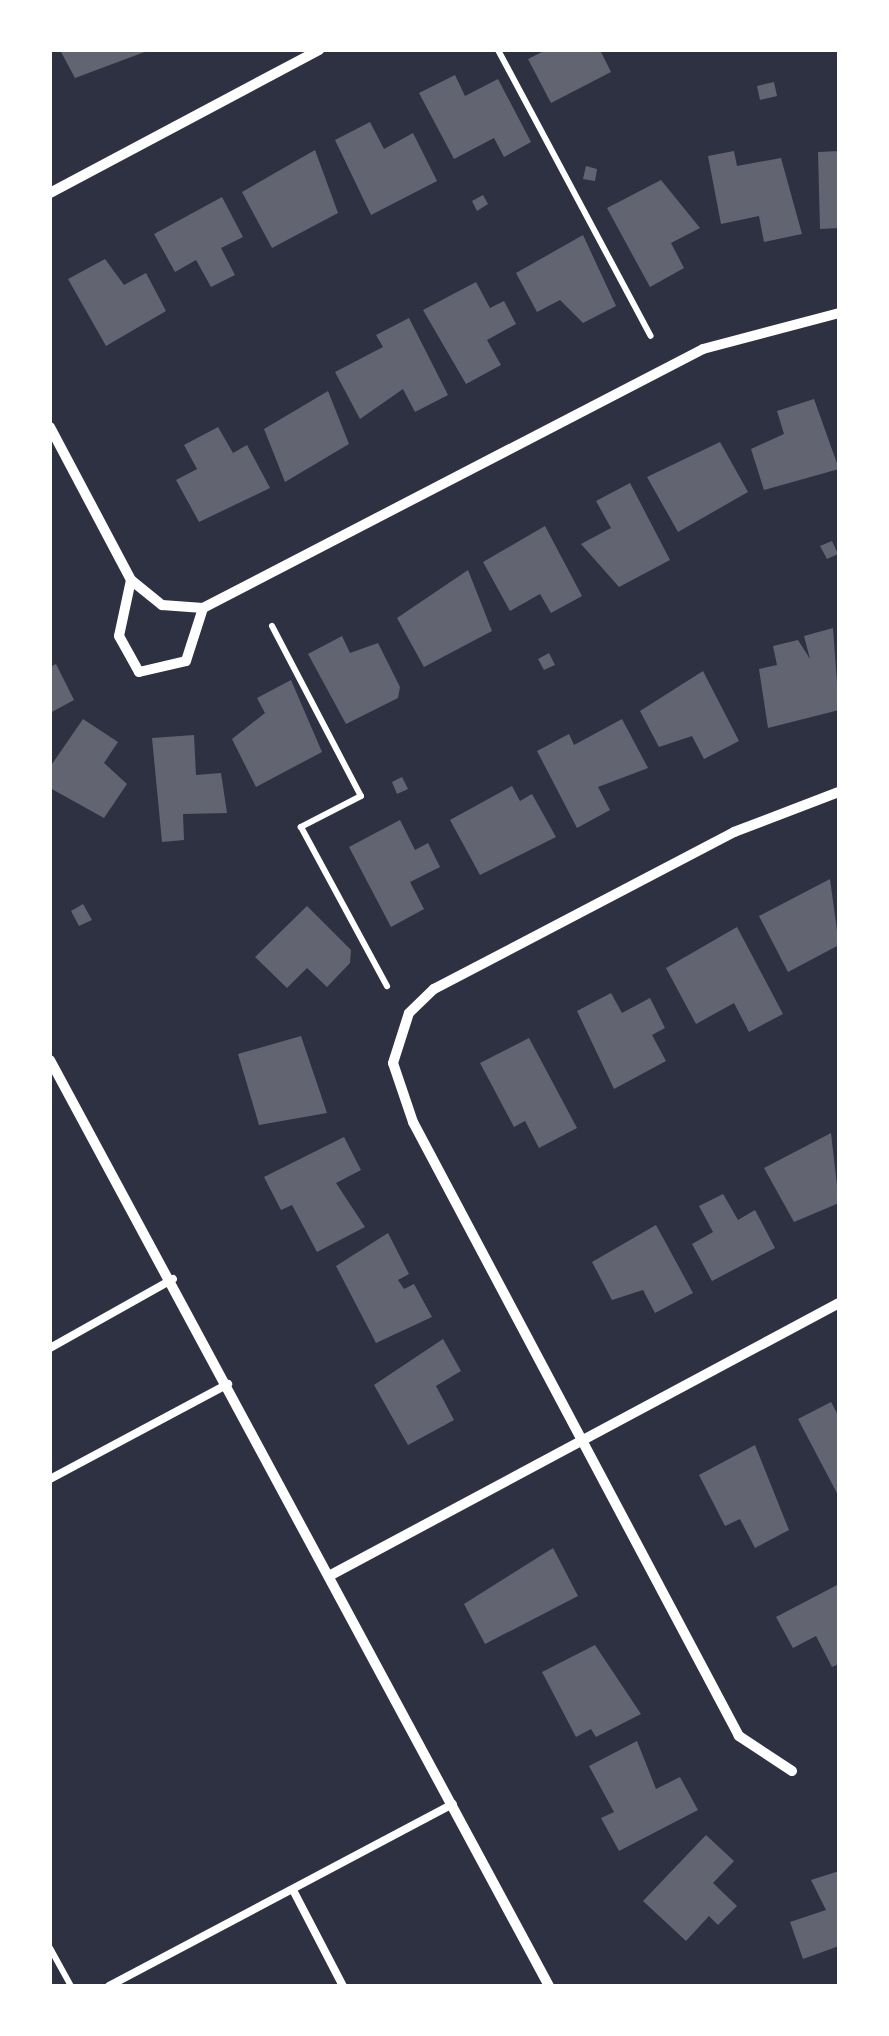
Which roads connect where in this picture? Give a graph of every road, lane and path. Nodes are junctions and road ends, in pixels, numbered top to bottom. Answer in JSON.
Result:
{"nodes":[{"id":1,"x":319,"y":50,"type":"edge"},
{"id":2,"x":498,"y":50,"type":"edge"},
{"id":3,"x":50,"y":193,"type":"edge"},
{"id":4,"x":839,"y":314,"type":"edge"},
{"id":5,"x":651,"y":336,"type":"dead end"},
{"id":6,"x":50,"y":427,"type":"edge"},
{"id":7,"x":131,"y":580,"type":"junction"},
{"id":8,"x":203,"y":608,"type":"junction"},
{"id":9,"x":272,"y":626,"type":"dead end"},
{"id":10,"x":839,"y":792,"type":"edge"},
{"id":11,"x":388,"y":986,"type":"dead end"},
{"id":12,"x":50,"y":1060,"type":"edge"},
{"id":13,"x":173,"y":1279,"type":"junction"},
{"id":14,"x":839,"y":1304,"type":"edge"},
{"id":15,"x":50,"y":1348,"type":"edge"},
{"id":16,"x":228,"y":1384,"type":"junction"},
{"id":17,"x":584,"y":1438,"type":"junction"},
{"id":18,"x":50,"y":1479,"type":"edge"},
{"id":19,"x":329,"y":1576,"type":"junction"},
{"id":20,"x":792,"y":1770,"type":"dead end"},
{"id":21,"x":453,"y":1804,"type":"junction"},
{"id":22,"x":293,"y":1890,"type":"junction"},
{"id":23,"x":50,"y":1948,"type":"edge"},
{"id":24,"x":71,"y":1986,"type":"edge"},
{"id":25,"x":108,"y":1986,"type":"edge"},
{"id":26,"x":344,"y":1986,"type":"edge"},
{"id":27,"x":549,"y":1986,"type":"edge"}],
"edges":[{"from":1,"to":3,"type":"street"},
{"from":2,"to":5,"type":"path"},
{"from":4,"to":8,"type":"street"},
{"from":6,"to":7,"type":"street"},
{"from":7,"to":8,"type":"street"},
{"from":7,"to":8,"type":"street"},
{"from":9,"to":11,"type":"path"},
{"from":10,"to":17,"type":"street"},
{"from":12,"to":13,"type":"street"},
{"from":13,"to":15,"type":"lane"},
{"from":13,"to":16,"type":"street"},
{"from":14,"to":17,"type":"street"},
{"from":16,"to":18,"type":"lane"},
{"from":16,"to":19,"type":"street"},
{"from":17,"to":19,"type":"street"},
{"from":17,"to":20,"type":"street"},
{"from":19,"to":21,"type":"street"},
{"from":21,"to":22,"type":"lane"},
{"from":21,"to":27,"type":"street"},
{"from":22,"to":25,"type":"lane"},
{"from":22,"to":26,"type":"lane"},
{"from":23,"to":24,"type":"path"}]}
